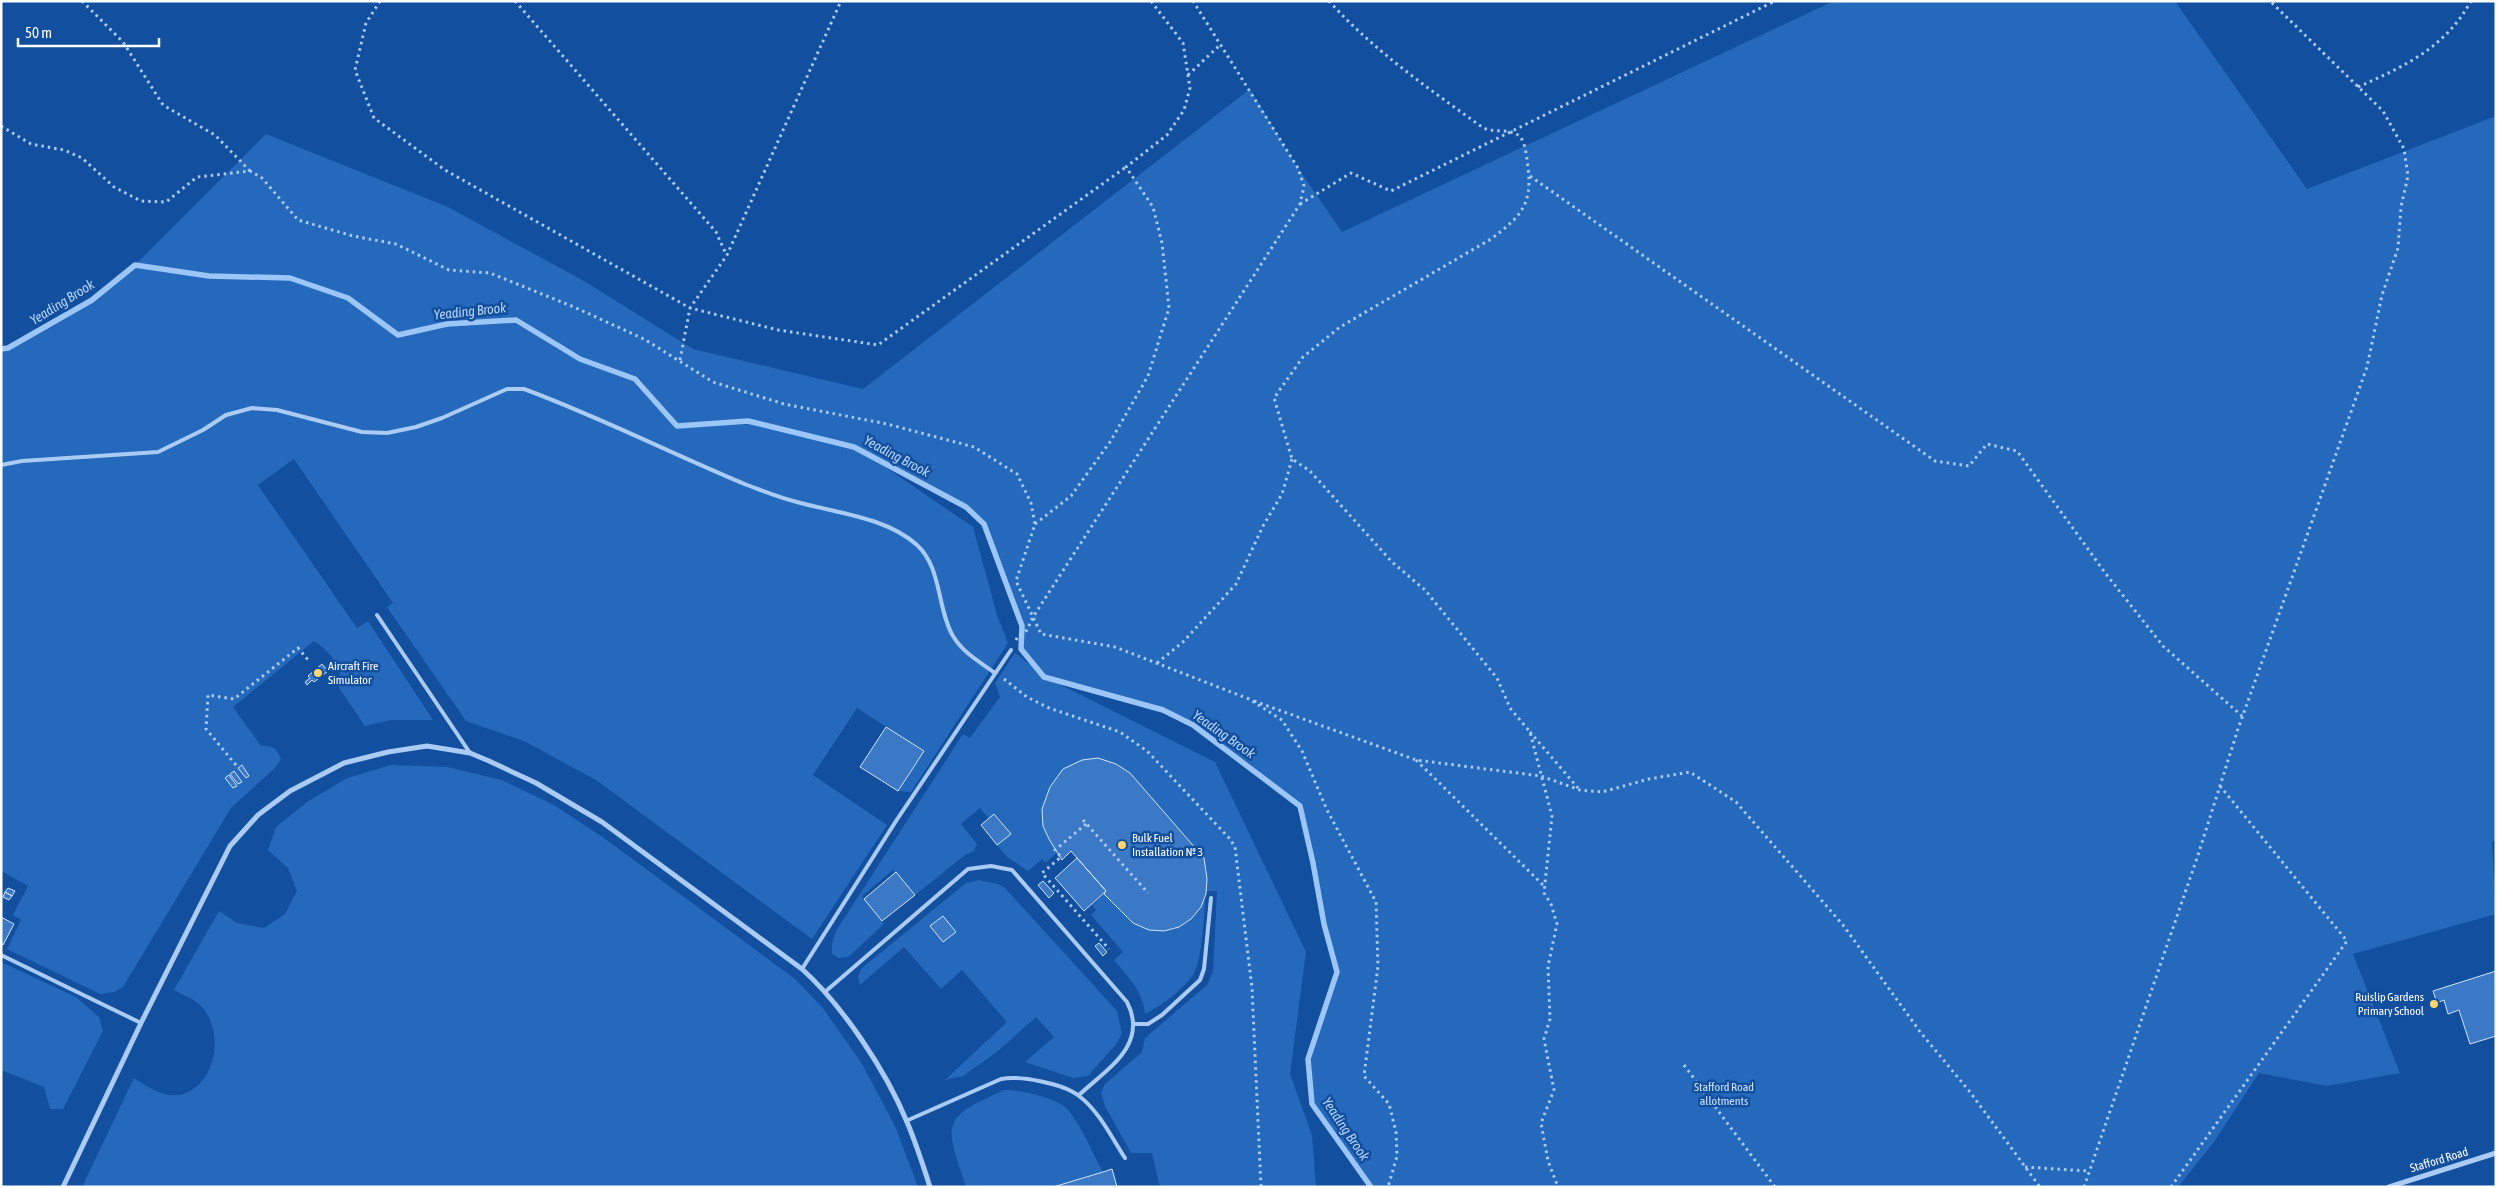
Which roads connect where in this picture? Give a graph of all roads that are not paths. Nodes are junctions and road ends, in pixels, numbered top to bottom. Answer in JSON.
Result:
{"nodes":[{"id":1,"x":1,"y":465,"type":"edge"},
{"id":2,"x":376,"y":615,"type":"dead end"},
{"id":3,"x":1011,"y":650,"type":"dead end"},
{"id":4,"x":995,"y":673,"type":"junction"},
{"id":5,"x":470,"y":753,"type":"junction"},
{"id":6,"x":1211,"y":898,"type":"dead end"},
{"id":7,"x":1,"y":955,"type":"edge"},
{"id":8,"x":802,"y":969,"type":"junction"},
{"id":9,"x":826,"y":991,"type":"junction"},
{"id":10,"x":141,"y":1023,"type":"junction"},
{"id":11,"x":1134,"y":1024,"type":"junction"},
{"id":12,"x":1079,"y":1095,"type":"junction"},
{"id":13,"x":906,"y":1121,"type":"junction"},
{"id":14,"x":2496,"y":1153,"type":"edge"},
{"id":15,"x":1125,"y":1158,"type":"dead end"},
{"id":16,"x":63,"y":1187,"type":"edge"},
{"id":17,"x":930,"y":1187,"type":"edge"},
{"id":18,"x":2389,"y":1187,"type":"edge"}],
"edges":[{"from":1,"to":4,"type":"lane"},
{"from":2,"to":5,"type":"lane"},
{"from":3,"to":4,"type":"lane"},
{"from":4,"to":8,"type":"lane"},
{"from":5,"to":8,"type":"street"},
{"from":5,"to":10,"type":"street"},
{"from":6,"to":11,"type":"lane"},
{"from":7,"to":10,"type":"lane"},
{"from":8,"to":9,"type":"street"},
{"from":9,"to":11,"type":"lane"},
{"from":9,"to":13,"type":"street"},
{"from":10,"to":16,"type":"street"},
{"from":11,"to":12,"type":"lane"},
{"from":12,"to":13,"type":"lane"},
{"from":12,"to":15,"type":"lane"},
{"from":13,"to":17,"type":"street"},
{"from":14,"to":18,"type":"street","name":"Stafford Road"}]}
